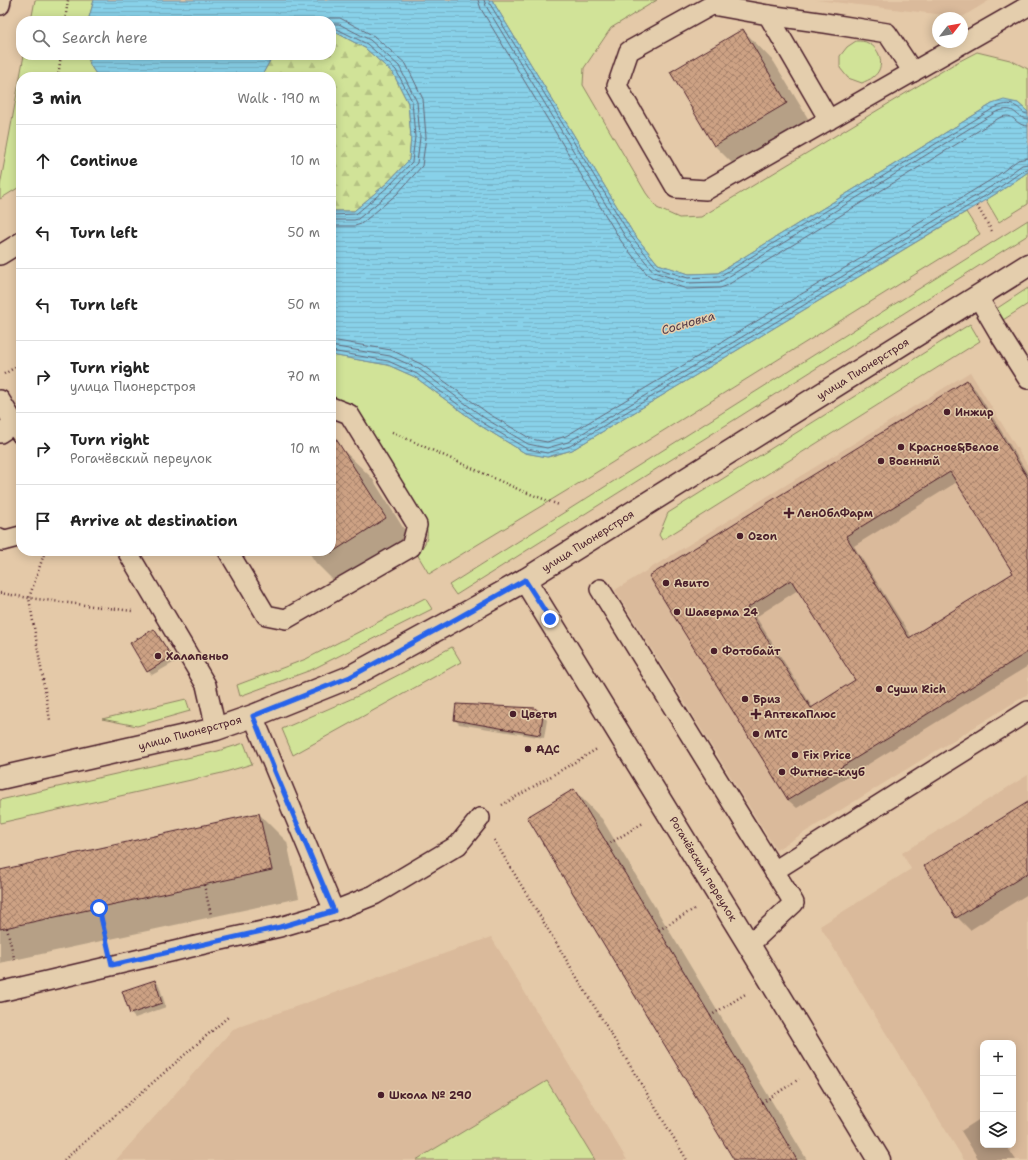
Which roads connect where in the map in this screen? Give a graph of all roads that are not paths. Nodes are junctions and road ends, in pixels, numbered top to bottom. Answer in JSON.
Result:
{"nodes":[{"id":1,"x":1,"y":0,"type":"edge"},
{"id":2,"x":0,"y":5,"type":"edge"},
{"id":3,"x":1028,"y":6,"type":"edge"},
{"id":4,"x":768,"y":15,"type":"junction"},
{"id":5,"x":913,"y":72,"type":"junction"},
{"id":6,"x":829,"y":120,"type":"junction"},
{"id":7,"x":16,"y":245,"type":"edge"},
{"id":8,"x":0,"y":255,"type":"edge"},
{"id":9,"x":1028,"y":265,"type":"edge"},
{"id":10,"x":978,"y":297,"type":"junction"},
{"id":11,"x":1028,"y":379,"type":"edge"},
{"id":12,"x":0,"y":400,"type":"edge"},
{"id":13,"x":336,"y":409,"type":"edge"},
{"id":14,"x":12,"y":430,"type":"edge"},
{"id":15,"x":16,"y":537,"type":"edge"},
{"id":16,"x":0,"y":538,"type":"edge"},
{"id":17,"x":130,"y":556,"type":"edge"},
{"id":18,"x":231,"y":556,"type":"edge"},
{"id":19,"x":525,"y":580,"type":"junction"},
{"id":20,"x":600,"y":589,"type":"dead end"},
{"id":21,"x":1028,"y":711,"type":"edge"},
{"id":22,"x":253,"y":716,"type":"junction"},
{"id":23,"x":216,"y":728,"type":"junction"},
{"id":24,"x":0,"y":778,"type":"edge"},
{"id":25,"x":480,"y":818,"type":"road end"},
{"id":26,"x":774,"y":871,"type":"junction"},
{"id":27,"x":334,"y":911,"type":"junction"},
{"id":28,"x":749,"y":945,"type":"junction"},
{"id":29,"x":0,"y":992,"type":"edge"},
{"id":30,"x":879,"y":1160,"type":"edge"}],
"edges":[{"from":1,"to":2,"type":"lane"},
{"from":3,"to":5,"type":"lane"},
{"from":4,"to":5,"type":"lane"},
{"from":4,"to":6,"type":"lane"},
{"from":4,"to":6,"type":"lane"},
{"from":5,"to":6,"type":"lane"},
{"from":7,"to":8,"type":"lane"},
{"from":9,"to":10,"type":"street","name":"улица Пионерстроя"},
{"from":10,"to":11,"type":"lane"},
{"from":10,"to":19,"type":"street","name":"улица Пионерстроя"},
{"from":12,"to":14,"type":"lane"},
{"from":13,"to":18,"type":"lane"},
{"from":15,"to":16,"type":"lane"},
{"from":17,"to":23,"type":"lane"},
{"from":19,"to":22,"type":"street","name":"улица Пионерстроя"},
{"from":19,"to":28,"type":"street","name":"Рогачёвский переулок"},
{"from":20,"to":26,"type":"lane"},
{"from":21,"to":26,"type":"lane"},
{"from":22,"to":23,"type":"street","name":"улица Пионерстроя"},
{"from":22,"to":27,"type":"lane"},
{"from":23,"to":24,"type":"street","name":"улица Пионерстроя"},
{"from":25,"to":27,"type":"lane"},
{"from":26,"to":28,"type":"lane"},
{"from":27,"to":29,"type":"lane"},
{"from":28,"to":30,"type":"street","name":"Рогачёвский переулок"}]}
